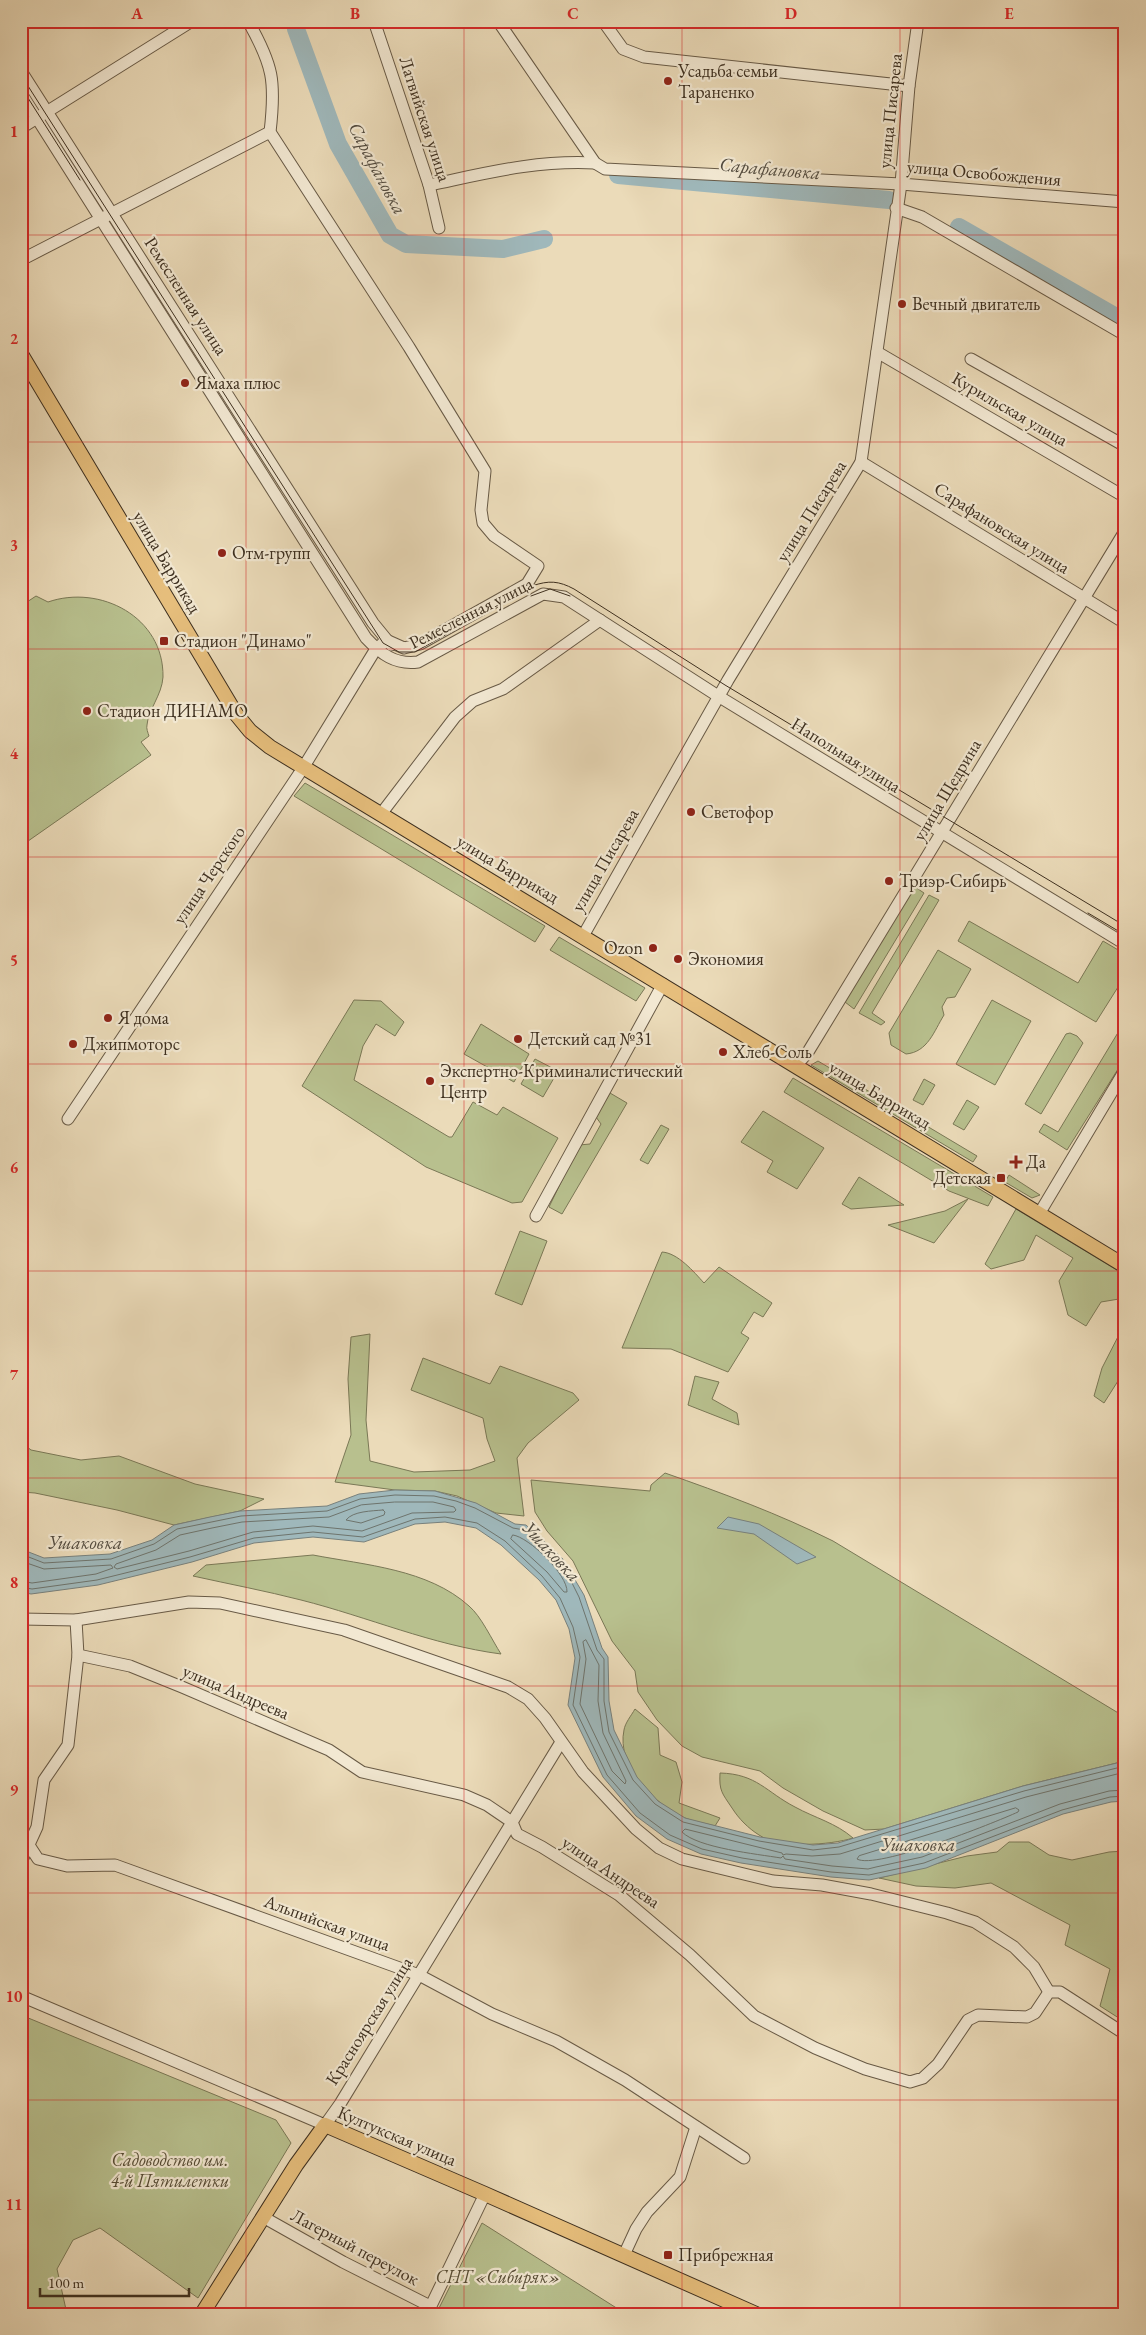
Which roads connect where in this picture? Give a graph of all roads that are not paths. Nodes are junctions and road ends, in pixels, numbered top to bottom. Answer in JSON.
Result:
{"nodes":[{"id":1,"x":192,"y":21,"type":"edge"},
{"id":2,"x":248,"y":21,"type":"edge"},
{"id":3,"x":374,"y":21,"type":"edge"},
{"id":4,"x":498,"y":21,"type":"edge"},
{"id":5,"x":602,"y":21,"type":"edge"},
{"id":6,"x":918,"y":21,"type":"edge"},
{"id":7,"x":21,"y":71,"type":"edge"},
{"id":8,"x":909,"y":86,"type":"junction"},
{"id":9,"x":21,"y":93,"type":"edge"},
{"id":10,"x":42,"y":114,"type":"junction"},
{"id":11,"x":21,"y":128,"type":"edge"},
{"id":12,"x":270,"y":132,"type":"junction"},
{"id":13,"x":595,"y":163,"type":"junction"},
{"id":14,"x":901,"y":184,"type":"junction"},
{"id":15,"x":429,"y":185,"type":"junction"},
{"id":16,"x":1125,"y":202,"type":"edge"},
{"id":17,"x":896,"y":208,"type":"junction"},
{"id":18,"x":106,"y":216,"type":"junction"},
{"id":19,"x":439,"y":228,"type":"dead end"},
{"id":20,"x":21,"y":260,"type":"edge"},
{"id":21,"x":1125,"y":335,"type":"edge"},
{"id":22,"x":877,"y":352,"type":"junction"},
{"id":23,"x":21,"y":354,"type":"edge"},
{"id":24,"x":971,"y":359,"type":"dead end"},
{"id":25,"x":1125,"y":446,"type":"edge"},
{"id":26,"x":861,"y":462,"type":"junction"},
{"id":27,"x":1125,"y":497,"type":"edge"},
{"id":28,"x":1125,"y":531,"type":"edge"},
{"id":29,"x":551,"y":594,"type":"joint"},
{"id":30,"x":1084,"y":599,"type":"junction"},
{"id":31,"x":600,"y":620,"type":"junction"},
{"id":32,"x":1125,"y":623,"type":"edge"},
{"id":33,"x":386,"y":640,"type":"junction"},
{"id":34,"x":376,"y":649,"type":"junction"},
{"id":35,"x":407,"y":663,"type":"junction"},
{"id":36,"x":718,"y":696,"type":"junction"},
{"id":37,"x":303,"y":768,"type":"junction"},
{"id":38,"x":381,"y":814,"type":"junction"},
{"id":39,"x":941,"y":833,"type":"junction"},
{"id":40,"x":583,"y":936,"type":"junction"},
{"id":41,"x":1125,"y":944,"type":"edge"},
{"id":42,"x":663,"y":984,"type":"junction"},
{"id":43,"x":796,"y":1066,"type":"junction"},
{"id":44,"x":1125,"y":1070,"type":"edge"},
{"id":45,"x":68,"y":1119,"type":"dead end"},
{"id":46,"x":1039,"y":1214,"type":"junction"},
{"id":47,"x":536,"y":1216,"type":"dead end"},
{"id":48,"x":1125,"y":1266,"type":"edge"},
{"id":49,"x":21,"y":1619,"type":"edge"},
{"id":50,"x":76,"y":1620,"type":"junction"},
{"id":51,"x":78,"y":1655,"type":"junction"},
{"id":52,"x":561,"y":1742,"type":"junction"},
{"id":53,"x":512,"y":1822,"type":"junction"},
{"id":54,"x":21,"y":1833,"type":"edge"},
{"id":55,"x":29,"y":1846,"type":"junction"},
{"id":56,"x":21,"y":1862,"type":"edge"},
{"id":57,"x":419,"y":1976,"type":"junction"},
{"id":58,"x":1049,"y":1992,"type":"junction"},
{"id":59,"x":21,"y":1996,"type":"edge"},
{"id":60,"x":1125,"y":2034,"type":"edge"},
{"id":61,"x":325,"y":2125,"type":"junction"},
{"id":62,"x":696,"y":2127,"type":"junction"},
{"id":63,"x":744,"y":2158,"type":"dead end"},
{"id":64,"x":485,"y":2194,"type":"junction"},
{"id":65,"x":263,"y":2218,"type":"junction"},
{"id":66,"x":624,"y":2255,"type":"junction"},
{"id":67,"x":428,"y":2310,"type":"edge"},
{"id":68,"x":202,"y":2314,"type":"edge"},
{"id":69,"x":756,"y":2314,"type":"edge"}],
"edges":[{"from":1,"to":10,"type":"street"},
{"from":2,"to":12,"type":"street"},
{"from":3,"to":15,"type":"street","name":"Латвийская улица"},
{"from":4,"to":13,"type":"street"},
{"from":5,"to":8,"type":"street"},
{"from":6,"to":8,"type":"street","name":"улица Писарева"},
{"from":7,"to":10,"type":"street","name":"Ремесленная улица"},
{"from":8,"to":14,"type":"street","name":"улица Писарева"},
{"from":9,"to":10,"type":"street","name":"Ремесленная улица"},
{"from":10,"to":11,"type":"street"},
{"from":10,"to":18,"type":"street","name":"Ремесленная улица"},
{"from":12,"to":18,"type":"street"},
{"from":12,"to":33,"type":"street"},
{"from":13,"to":14,"type":"street","name":"улица Освобождения"},
{"from":13,"to":15,"type":"street","name":"улица Освобождения"},
{"from":14,"to":16,"type":"street","name":"улица Освобождения"},
{"from":14,"to":17,"type":"street","name":"улица Писарева"},
{"from":15,"to":19,"type":"street","name":"Латвийская улица"},
{"from":17,"to":21,"type":"street"},
{"from":17,"to":22,"type":"street","name":"улица Писарева"},
{"from":18,"to":20,"type":"street"},
{"from":18,"to":33,"type":"street","name":"Ремесленная улица"},
{"from":18,"to":34,"type":"street","name":"Ремесленная улица"},
{"from":22,"to":26,"type":"street","name":"улица Писарева"},
{"from":22,"to":27,"type":"street","name":"Курильская улица"},
{"from":23,"to":37,"type":"main road","name":"улица Баррикад"},
{"from":24,"to":25,"type":"street","name":"Курильская улица"},
{"from":26,"to":30,"type":"street","name":"Сарафановская улица"},
{"from":26,"to":36,"type":"street","name":"улица Писарева"},
{"from":28,"to":30,"type":"street","name":"улица Щедрина"},
{"from":29,"to":31,"type":"street","name":"Напольная улица"},
{"from":29,"to":35,"type":"street","name":"Ремесленная улица"},
{"from":30,"to":32,"type":"street","name":"Сарафановская улица"},
{"from":30,"to":39,"type":"street","name":"улица Щедрина"},
{"from":31,"to":36,"type":"street","name":"Напольная улица"},
{"from":31,"to":38,"type":"street"},
{"from":33,"to":34,"type":"street","name":"улица Черского"},
{"from":33,"to":35,"type":"street","name":"Ремесленная улица"},
{"from":34,"to":35,"type":"street","name":"Ремесленная улица"},
{"from":34,"to":37,"type":"street","name":"улица Черского"},
{"from":36,"to":39,"type":"street","name":"Напольная улица"},
{"from":36,"to":40,"type":"street","name":"улица Писарева"},
{"from":37,"to":38,"type":"main road","name":"улица Баррикад"},
{"from":37,"to":45,"type":"street","name":"улица Черского"},
{"from":38,"to":40,"type":"main road","name":"улица Баррикад"},
{"from":39,"to":41,"type":"street","name":"Напольная улица"},
{"from":39,"to":43,"type":"street","name":"улица Щедрина"},
{"from":40,"to":42,"type":"main road","name":"улица Баррикад"},
{"from":42,"to":43,"type":"main road","name":"улица Баррикад"},
{"from":42,"to":47,"type":"street"},
{"from":43,"to":46,"type":"main road","name":"улица Баррикад"},
{"from":44,"to":46,"type":"street"},
{"from":46,"to":48,"type":"main road","name":"улица Баррикад"},
{"from":49,"to":50,"type":"street"},
{"from":50,"to":51,"type":"street"},
{"from":50,"to":52,"type":"street"},
{"from":51,"to":53,"type":"street","name":"улица Андреева"},
{"from":51,"to":55,"type":"street"},
{"from":52,"to":53,"type":"street","name":"Красноярская улица"},
{"from":52,"to":58,"type":"street"},
{"from":53,"to":57,"type":"street","name":"Красноярская улица"},
{"from":53,"to":58,"type":"street","name":"улица Андреева"},
{"from":54,"to":55,"type":"street","name":"Альпийская улица"},
{"from":55,"to":56,"type":"street"},
{"from":55,"to":57,"type":"street","name":"Альпийская улица"},
{"from":57,"to":61,"type":"street","name":"Красноярская улица"},
{"from":57,"to":62,"type":"street","name":"Альпийская улица"},
{"from":58,"to":60,"type":"street"},
{"from":59,"to":61,"type":"street","name":"Култукская улица"},
{"from":61,"to":64,"type":"main road","name":"Култукская улица"},
{"from":61,"to":65,"type":"main road","name":"Красноярская улица"},
{"from":62,"to":63,"type":"street","name":"Альпийская улица"},
{"from":62,"to":66,"type":"street"},
{"from":64,"to":66,"type":"main road","name":"Култукская улица"},
{"from":64,"to":67,"type":"street"},
{"from":65,"to":67,"type":"street","name":"Лагерный переулок"},
{"from":65,"to":68,"type":"main road","name":"Красноярская улица"},
{"from":66,"to":69,"type":"main road","name":"Култукская улица"}]}
